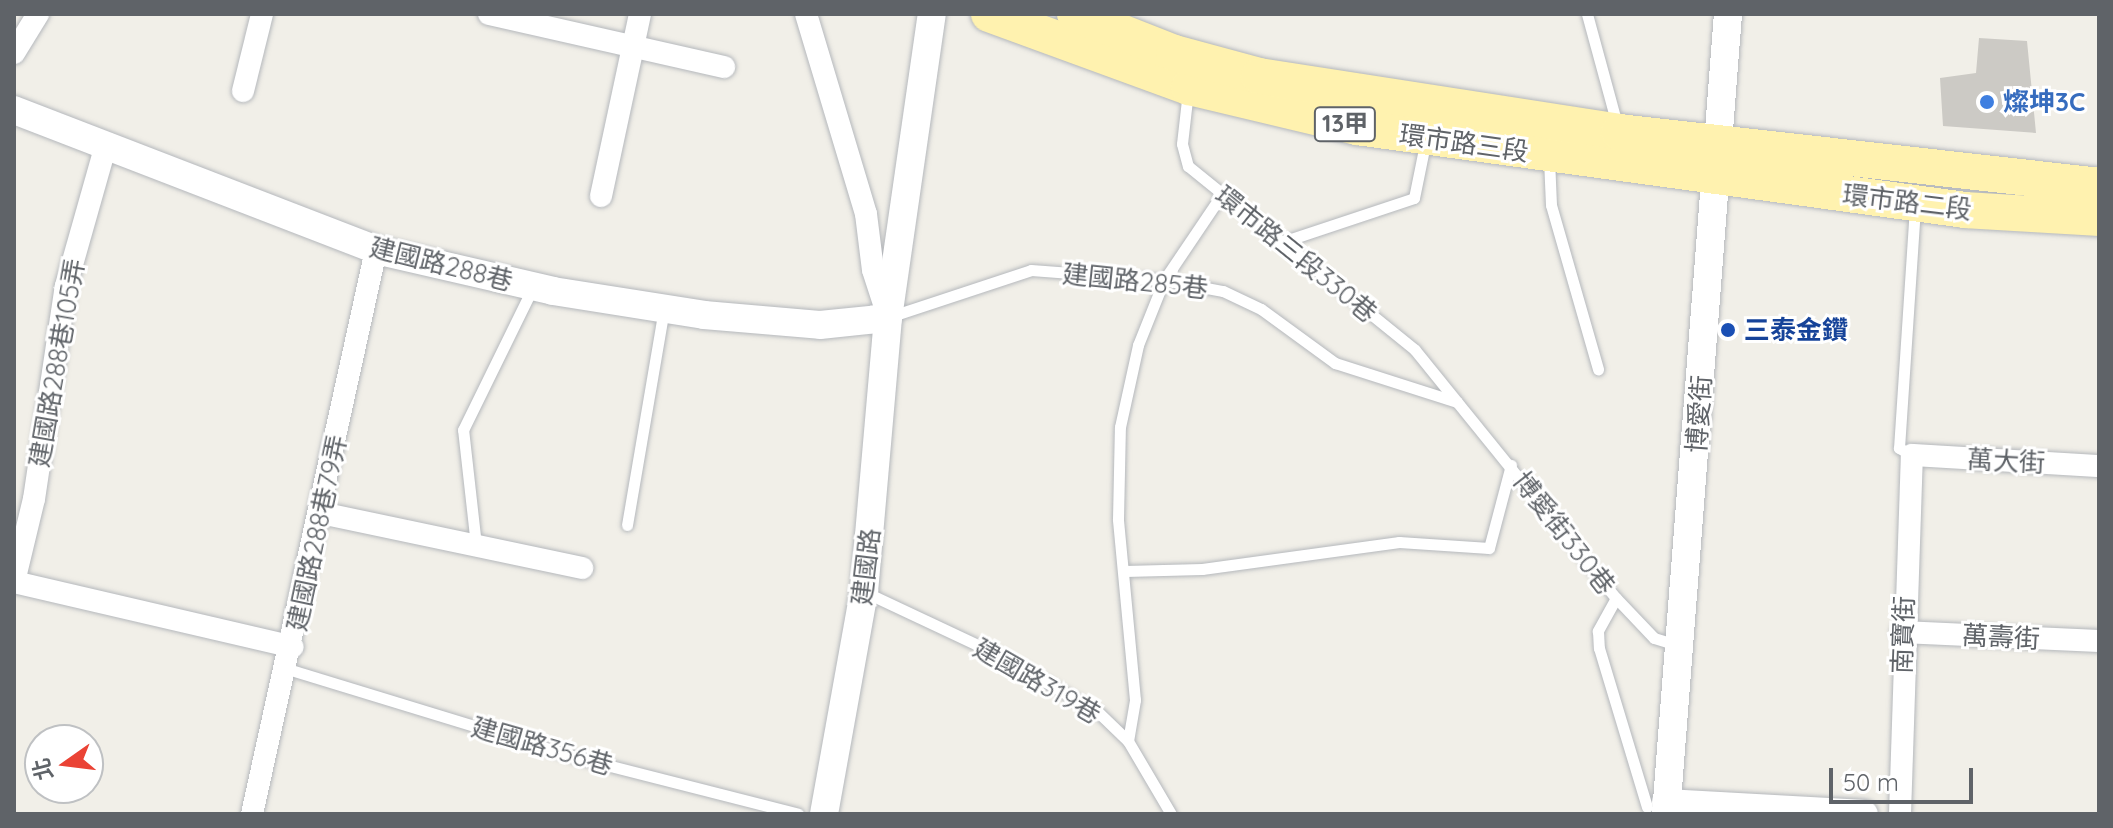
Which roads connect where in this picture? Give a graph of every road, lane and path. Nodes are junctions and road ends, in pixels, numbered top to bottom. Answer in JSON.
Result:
{"nodes":[{"id":1,"x":38,"y":14,"type":"edge"},
{"id":2,"x":262,"y":14,"type":"edge"},
{"id":3,"x":489,"y":14,"type":"edge"},
{"id":4,"x":640,"y":14,"type":"edge"},
{"id":5,"x":806,"y":14,"type":"edge"},
{"id":6,"x":932,"y":14,"type":"edge"},
{"id":7,"x":989,"y":14,"type":"edge"},
{"id":8,"x":1075,"y":14,"type":"edge"},
{"id":9,"x":1587,"y":14,"type":"edge"},
{"id":10,"x":1728,"y":14,"type":"edge"},
{"id":11,"x":635,"y":50,"type":"junction"},
{"id":12,"x":14,"y":53,"type":"edge"},
{"id":13,"x":724,"y":67,"type":"dead end"},
{"id":14,"x":1189,"y":87,"type":"junction"},
{"id":15,"x":243,"y":91,"type":"dead end"},
{"id":16,"x":14,"y":110,"type":"edge"},
{"id":17,"x":1619,"y":132,"type":"junction"},
{"id":18,"x":1426,"y":138,"type":"junction"},
{"id":19,"x":106,"y":145,"type":"junction"},
{"id":20,"x":1548,"y":155,"type":"junction"},
{"id":21,"x":1717,"y":161,"type":"junction"},
{"id":22,"x":2099,"y":186,"type":"edge"},
{"id":23,"x":1222,"y":194,"type":"junction"},
{"id":24,"x":601,"y":196,"type":"dead end"},
{"id":25,"x":1915,"y":203,"type":"junction"},
{"id":26,"x":2099,"y":218,"type":"edge"},
{"id":27,"x":1282,"y":242,"type":"junction"},
{"id":28,"x":376,"y":250,"type":"junction"},
{"id":29,"x":1164,"y":280,"type":"junction"},
{"id":30,"x":534,"y":287,"type":"junction"},
{"id":31,"x":664,"y":308,"type":"junction"},
{"id":32,"x":888,"y":318,"type":"junction"},
{"id":33,"x":1598,"y":369,"type":"dead end"},
{"id":34,"x":1458,"y":402,"type":"junction"},
{"id":35,"x":1912,"y":455,"type":"junction"},
{"id":36,"x":1511,"y":465,"type":"junction"},
{"id":37,"x":2099,"y":466,"type":"edge"},
{"id":38,"x":24,"y":497,"type":"edge"},
{"id":39,"x":321,"y":513,"type":"junction"},
{"id":40,"x":627,"y":525,"type":"dead end"},
{"id":41,"x":476,"y":545,"type":"junction"},
{"id":42,"x":582,"y":568,"type":"dead end"},
{"id":43,"x":1125,"y":571,"type":"junction"},
{"id":44,"x":14,"y":582,"type":"edge"},
{"id":45,"x":864,"y":592,"type":"junction"},
{"id":46,"x":1616,"y":598,"type":"junction"},
{"id":47,"x":1902,"y":632,"type":"junction"},
{"id":48,"x":2099,"y":641,"type":"edge"},
{"id":49,"x":293,"y":647,"type":"junction"},
{"id":50,"x":1683,"y":647,"type":"junction"},
{"id":51,"x":288,"y":669,"type":"junction"},
{"id":52,"x":1128,"y":741,"type":"junction"},
{"id":53,"x":1654,"y":809,"type":"edge"},
{"id":54,"x":252,"y":814,"type":"edge"},
{"id":55,"x":798,"y":814,"type":"edge"},
{"id":56,"x":824,"y":814,"type":"edge"},
{"id":57,"x":1171,"y":814,"type":"edge"},
{"id":58,"x":1864,"y":814,"type":"edge"},
{"id":59,"x":1900,"y":814,"type":"edge"}],
"edges":[{"from":1,"to":12,"type":"street"},
{"from":2,"to":15,"type":"street"},
{"from":3,"to":11,"type":"street"},
{"from":4,"to":11,"type":"street"},
{"from":5,"to":32,"type":"street","name":"建國路"},
{"from":6,"to":32,"type":"street","name":"建國路"},
{"from":7,"to":14,"type":"main road","name":"環市路三段","number":"13甲"},
{"from":8,"to":17,"type":"main road","name":"環市路三段","number":"13甲"},
{"from":9,"to":17,"type":"lane"},
{"from":10,"to":21,"type":"street","name":"博愛街"},
{"from":11,"to":13,"type":"street"},
{"from":11,"to":24,"type":"street"},
{"from":14,"to":18,"type":"main road","name":"環市路三段","number":"13甲"},
{"from":14,"to":23,"type":"lane","name":"環市路三段330巷"},
{"from":16,"to":19,"type":"street","name":"建國路288巷"},
{"from":17,"to":21,"type":"main road","name":"環市路三段","number":"13甲"},
{"from":18,"to":20,"type":"main road","name":"環市路三段","number":"13甲"},
{"from":18,"to":27,"type":"lane"},
{"from":19,"to":28,"type":"street","name":"建國路288巷"},
{"from":19,"to":38,"type":"street","name":"建國路288巷105弄"},
{"from":20,"to":21,"type":"main road","name":"環市路三段","number":"13甲"},
{"from":20,"to":33,"type":"lane"},
{"from":21,"to":22,"type":"main road","name":"環市路二段","number":"13甲"},
{"from":21,"to":25,"type":"main road","name":"環市路二段","number":"13甲"},
{"from":21,"to":50,"type":"street","name":"博愛街"},
{"from":23,"to":27,"type":"lane","name":"環市路三段330巷"},
{"from":23,"to":29,"type":"lane"},
{"from":25,"to":26,"type":"main road","name":"環市路二段","number":"13甲"},
{"from":25,"to":35,"type":"lane"},
{"from":27,"to":34,"type":"lane","name":"環市路三段330巷"},
{"from":28,"to":30,"type":"street","name":"建國路288巷"},
{"from":28,"to":39,"type":"street","name":"建國路288巷79弄"},
{"from":29,"to":32,"type":"lane","name":"建國路285巷"},
{"from":29,"to":34,"type":"lane","name":"建國路285巷"},
{"from":29,"to":43,"type":"lane"},
{"from":30,"to":31,"type":"street","name":"建國路288巷"},
{"from":30,"to":41,"type":"lane"},
{"from":31,"to":32,"type":"street","name":"建國路288巷"},
{"from":31,"to":40,"type":"lane"},
{"from":32,"to":45,"type":"street","name":"建國路"},
{"from":34,"to":36,"type":"lane","name":"博愛街330巷"},
{"from":35,"to":37,"type":"street","name":"萬大街"},
{"from":35,"to":47,"type":"street","name":"南寶街"},
{"from":36,"to":43,"type":"lane"},
{"from":36,"to":46,"type":"lane","name":"博愛街330巷"},
{"from":38,"to":44,"type":"street","name":"建國路288巷105弄"},
{"from":39,"to":41,"type":"street"},
{"from":39,"to":49,"type":"street","name":"建國路288巷79弄"},
{"from":41,"to":42,"type":"street"},
{"from":43,"to":52,"type":"lane"},
{"from":44,"to":49,"type":"street"},
{"from":45,"to":52,"type":"lane","name":"建國路319巷"},
{"from":45,"to":56,"type":"street","name":"建國路"},
{"from":46,"to":50,"type":"lane","name":"博愛街330巷"},
{"from":46,"to":53,"type":"lane"},
{"from":47,"to":48,"type":"street","name":"萬壽街"},
{"from":47,"to":59,"type":"street","name":"南寶街"},
{"from":49,"to":51,"type":"street","name":"建國路288巷79弄"},
{"from":50,"to":53,"type":"street","name":"博愛街"},
{"from":51,"to":54,"type":"street","name":"建國路288巷79弄"},
{"from":51,"to":55,"type":"lane","name":"建國路356巷"},
{"from":52,"to":57,"type":"lane","name":"建國路319巷"},
{"from":53,"to":58,"type":"street"}]}
